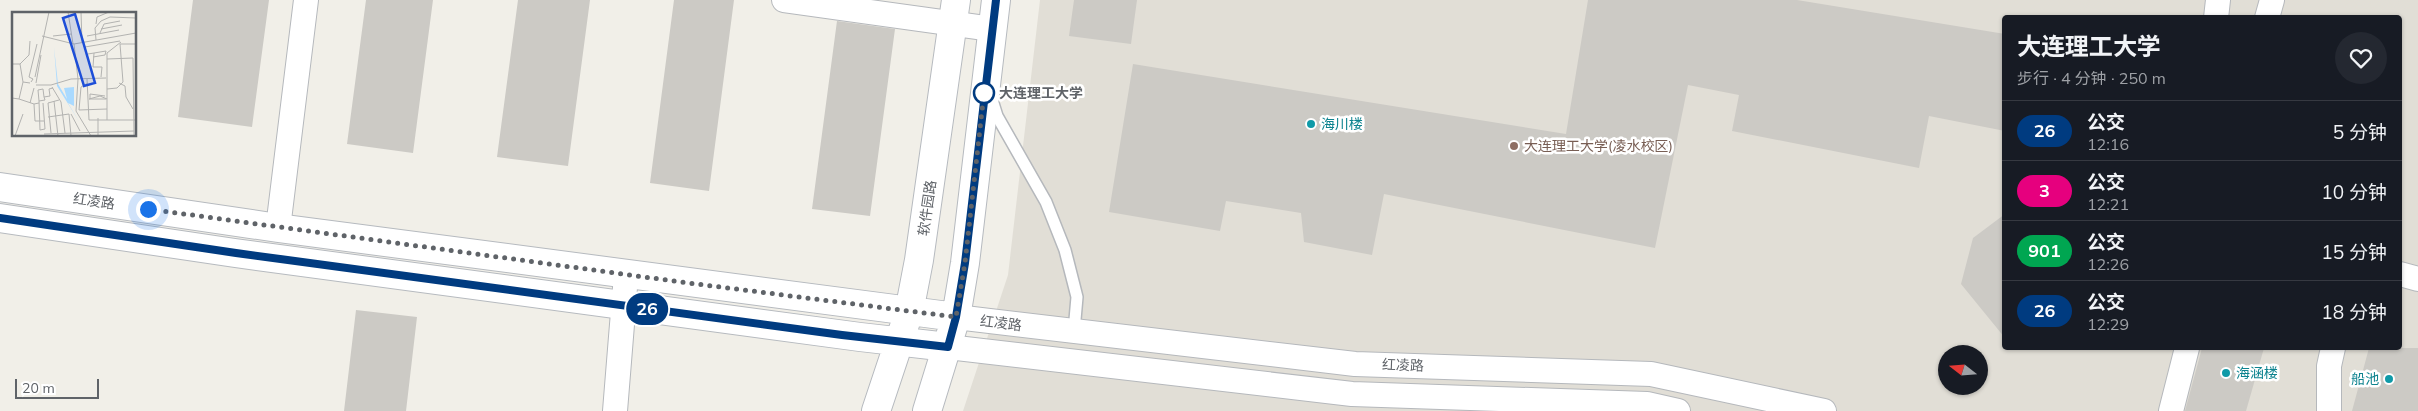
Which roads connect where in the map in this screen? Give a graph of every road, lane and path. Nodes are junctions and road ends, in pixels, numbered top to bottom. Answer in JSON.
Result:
{"nodes":[{"id":1,"x":306,"y":0,"type":"edge"},
{"id":2,"x":784,"y":0,"type":"edge"},
{"id":3,"x":996,"y":0,"type":"edge"},
{"id":4,"x":2218,"y":0,"type":"edge"},
{"id":5,"x":2272,"y":0,"type":"edge"},
{"id":6,"x":955,"y":12,"type":"edge"},
{"id":7,"x":2216,"y":15,"type":"edge"},
{"id":8,"x":2268,"y":15,"type":"edge"},
{"id":9,"x":992,"y":29,"type":"junction"},
{"id":10,"x":986,"y":79,"type":"junction"},
{"id":11,"x":0,"y":187,"type":"edge"},
{"id":12,"x":0,"y":218,"type":"edge"},
{"id":13,"x":278,"y":228,"type":"junction"},
{"id":14,"x":626,"y":275,"type":"junction"},
{"id":15,"x":2402,"y":275,"type":"edge"},
{"id":16,"x":2418,"y":279,"type":"edge"},
{"id":17,"x":622,"y":305,"type":"junction"},
{"id":18,"x":909,"y":312,"type":"junction"},
{"id":19,"x":956,"y":317,"type":"junction"},
{"id":20,"x":1074,"y":331,"type":"junction"},
{"id":21,"x":900,"y":342,"type":"junction"},
{"id":22,"x":948,"y":347,"type":"junction"},
{"id":23,"x":2186,"y":350,"type":"edge"},
{"id":24,"x":2333,"y":350,"type":"edge"},
{"id":25,"x":615,"y":411,"type":"edge"},
{"id":26,"x":876,"y":411,"type":"edge"},
{"id":27,"x":926,"y":411,"type":"edge"},
{"id":28,"x":1678,"y":411,"type":"edge"},
{"id":29,"x":1824,"y":411,"type":"edge"},
{"id":30,"x":2171,"y":411,"type":"edge"},
{"id":31,"x":2329,"y":411,"type":"edge"}],
"edges":[{"from":1,"to":13,"type":"street"},
{"from":2,"to":6,"type":"street"},
{"from":3,"to":9,"type":"main road"},
{"from":4,"to":7,"type":"street"},
{"from":5,"to":8,"type":"street"},
{"from":6,"to":9,"type":"street"},
{"from":6,"to":18,"type":"main road","name":"软件园路"},
{"from":9,"to":10,"type":"main road"},
{"from":10,"to":19,"type":"main road"},
{"from":10,"to":20,"type":"lane"},
{"from":11,"to":13,"type":"main road","name":"红凌路"},
{"from":12,"to":17,"type":"main road"},
{"from":13,"to":14,"type":"main road","name":"红凌路"},
{"from":14,"to":17,"type":"street"},
{"from":14,"to":18,"type":"main road","name":"红凌路"},
{"from":15,"to":16,"type":"street"},
{"from":17,"to":21,"type":"main road"},
{"from":17,"to":25,"type":"street"},
{"from":18,"to":19,"type":"main road","name":"红凌路"},
{"from":18,"to":21,"type":"main road","name":"软件园路"},
{"from":19,"to":20,"type":"street","name":"红凌路"},
{"from":19,"to":22,"type":"main road"},
{"from":20,"to":29,"type":"street","name":"红凌路"},
{"from":21,"to":22,"type":"main road"},
{"from":21,"to":26,"type":"main road","name":"软件园路"},
{"from":22,"to":27,"type":"main road"},
{"from":22,"to":28,"type":"street"},
{"from":23,"to":30,"type":"street"},
{"from":24,"to":31,"type":"street"}]}
